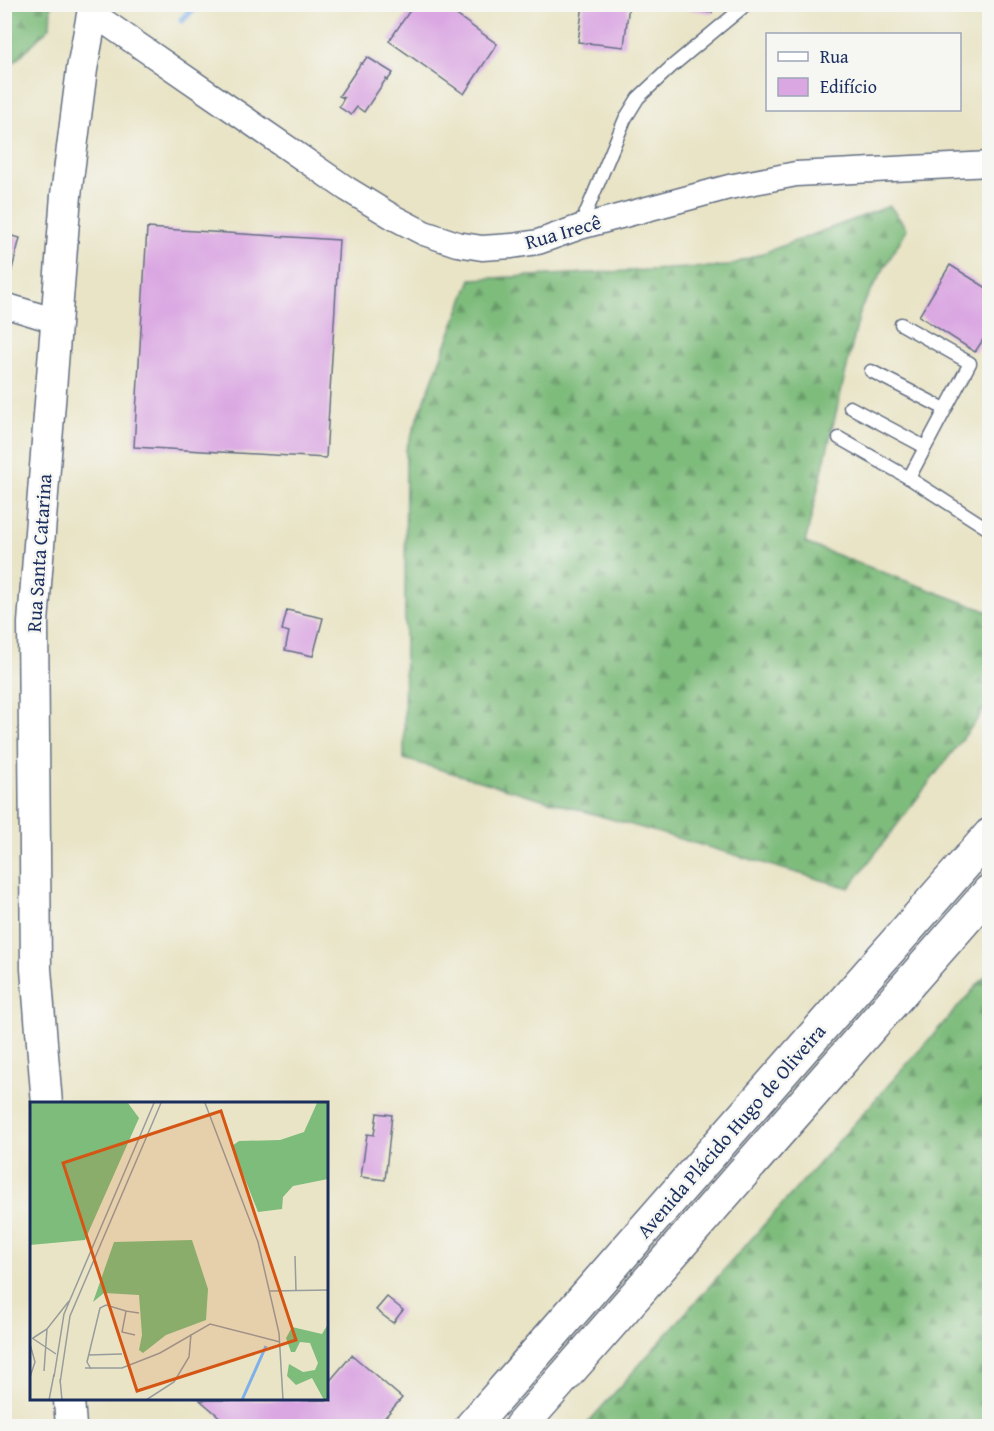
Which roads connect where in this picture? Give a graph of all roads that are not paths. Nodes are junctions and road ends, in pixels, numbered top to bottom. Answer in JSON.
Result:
{"nodes":[{"id":1,"x":747,"y":4,"type":"edge"},
{"id":2,"x":93,"y":9,"type":"edge"},
{"id":3,"x":990,"y":164,"type":"edge"},
{"id":4,"x":580,"y":227,"type":"junction"},
{"id":5,"x":4,"y":305,"type":"edge"},
{"id":6,"x":56,"y":321,"type":"junction"},
{"id":7,"x":901,"y":324,"type":"dead end"},
{"id":8,"x":871,"y":371,"type":"dead end"},
{"id":9,"x":850,"y":407,"type":"dead end"},
{"id":10,"x":945,"y":408,"type":"junction"},
{"id":11,"x":839,"y":438,"type":"dead end"},
{"id":12,"x":925,"y":447,"type":"junction"},
{"id":13,"x":909,"y":478,"type":"junction"},
{"id":14,"x":990,"y":530,"type":"edge"},
{"id":15,"x":990,"y":835,"type":"edge"},
{"id":16,"x":990,"y":891,"type":"edge"},
{"id":17,"x":47,"y":1102,"type":"edge"},
{"id":18,"x":69,"y":1401,"type":"edge"},
{"id":19,"x":71,"y":1426,"type":"edge"},
{"id":20,"x":472,"y":1426,"type":"edge"},
{"id":21,"x":521,"y":1426,"type":"edge"}],
"edges":[{"from":1,"to":4,"type":"lane"},
{"from":2,"to":4,"type":"street","name":"Rua Irecê"},
{"from":2,"to":6,"type":"street","name":"Rua Santa Catarina"},
{"from":3,"to":4,"type":"street","name":"Rua Irecê"},
{"from":5,"to":6,"type":"street"},
{"from":6,"to":17,"type":"street","name":"Rua Santa Catarina"},
{"from":7,"to":10,"type":"lane"},
{"from":8,"to":10,"type":"lane"},
{"from":9,"to":12,"type":"lane"},
{"from":10,"to":12,"type":"lane"},
{"from":11,"to":13,"type":"lane"},
{"from":12,"to":13,"type":"lane"},
{"from":13,"to":14,"type":"lane"},
{"from":15,"to":20,"type":"main road","name":"Avenida Plácido Hugo de Oliveira"},
{"from":16,"to":21,"type":"main road","name":"Avenida Plácido Hugo de Oliveira"},
{"from":18,"to":19,"type":"street"}]}
